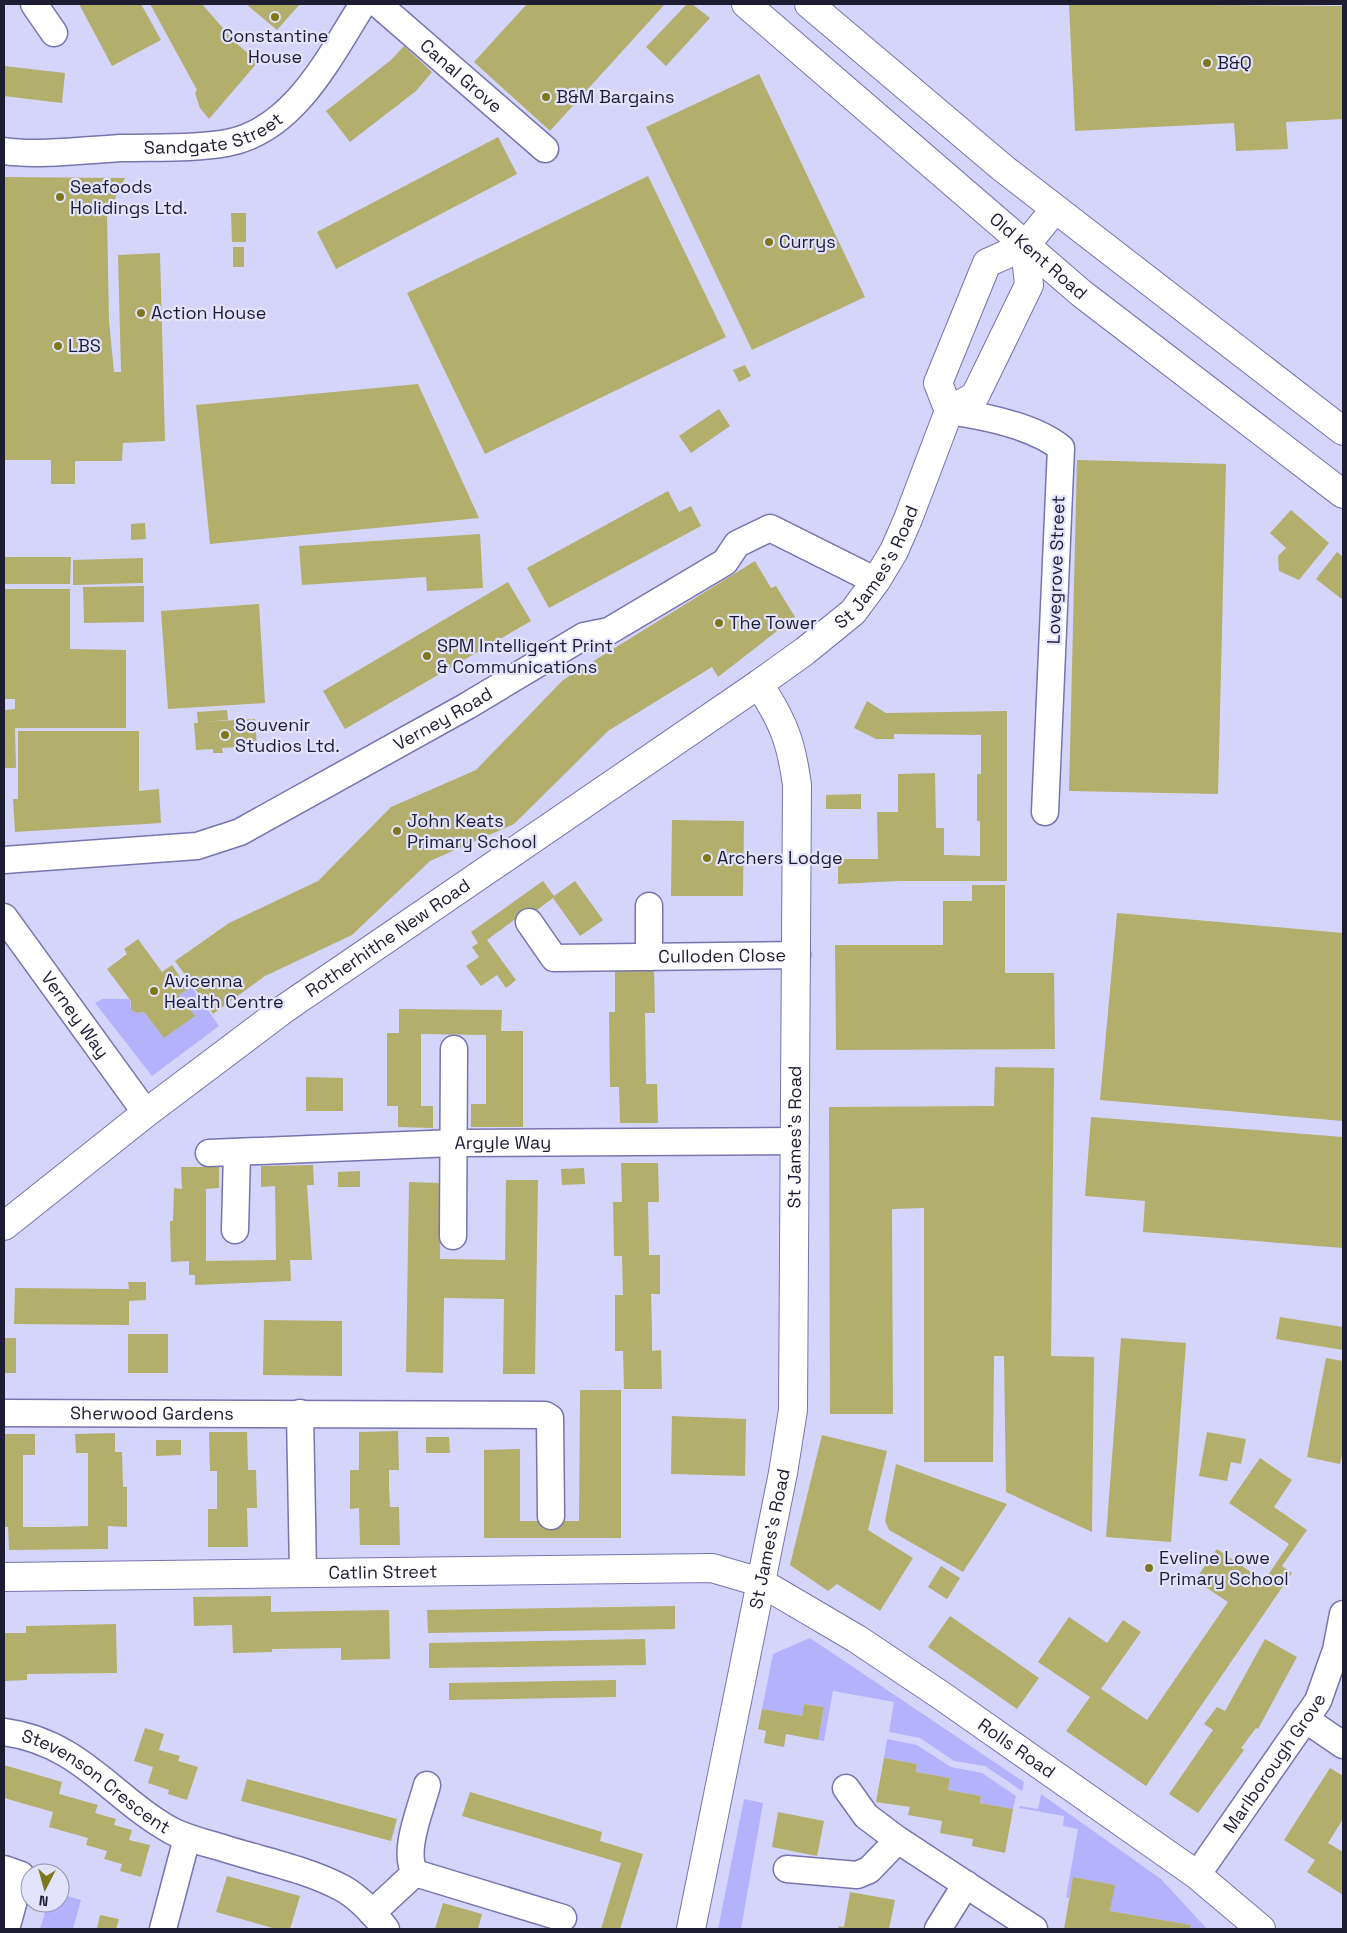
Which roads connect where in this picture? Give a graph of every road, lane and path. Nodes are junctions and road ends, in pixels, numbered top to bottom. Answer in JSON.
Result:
{"nodes":[{"id":1,"x":34,"y":4,"type":"edge"},
{"id":2,"x":363,"y":4,"type":"edge"},
{"id":3,"x":378,"y":4,"type":"edge"},
{"id":4,"x":746,"y":4,"type":"edge"},
{"id":5,"x":809,"y":4,"type":"edge"},
{"id":6,"x":54,"y":33,"type":"dead end"},
{"id":7,"x":545,"y":149,"type":"dead end"},
{"id":8,"x":4,"y":151,"type":"edge"},
{"id":9,"x":1055,"y":209,"type":"junction"},
{"id":10,"x":1025,"y":246,"type":"junction"},
{"id":11,"x":949,"y":411,"type":"junction"},
{"id":12,"x":1343,"y":431,"type":"edge"},
{"id":13,"x":1343,"y":494,"type":"edge"},
{"id":14,"x":876,"y":581,"type":"junction"},
{"id":15,"x":759,"y":684,"type":"junction"},
{"id":16,"x":1045,"y":812,"type":"dead end"},
{"id":17,"x":4,"y":860,"type":"edge"},
{"id":18,"x":649,"y":906,"type":"dead end"},
{"id":19,"x":4,"y":917,"type":"edge"},
{"id":20,"x":529,"y":922,"type":"dead end"},
{"id":21,"x":797,"y":955,"type":"junction"},
{"id":22,"x":649,"y":957,"type":"junction"},
{"id":23,"x":454,"y":1049,"type":"dead end"},
{"id":24,"x":146,"y":1113,"type":"junction"},
{"id":25,"x":795,"y":1140,"type":"junction"},
{"id":26,"x":454,"y":1143,"type":"junction"},
{"id":27,"x":238,"y":1152,"type":"junction"},
{"id":28,"x":209,"y":1153,"type":"dead end"},
{"id":29,"x":4,"y":1226,"type":"edge"},
{"id":30,"x":235,"y":1230,"type":"dead end"},
{"id":31,"x":453,"y":1236,"type":"dead end"},
{"id":32,"x":4,"y":1413,"type":"edge"},
{"id":33,"x":300,"y":1414,"type":"junction"},
{"id":34,"x":551,"y":1516,"type":"dead end"},
{"id":35,"x":302,"y":1572,"type":"junction"},
{"id":36,"x":4,"y":1577,"type":"edge"},
{"id":37,"x":760,"y":1582,"type":"junction"},
{"id":38,"x":1343,"y":1614,"type":"edge"},
{"id":39,"x":1305,"y":1720,"type":"junction"},
{"id":40,"x":4,"y":1732,"type":"edge"},
{"id":41,"x":1343,"y":1745,"type":"edge"},
{"id":42,"x":427,"y":1785,"type":"dead end"},
{"id":43,"x":846,"y":1788,"type":"dead end"},
{"id":44,"x":187,"y":1838,"type":"junction"},
{"id":45,"x":898,"y":1840,"type":"junction"},
{"id":46,"x":4,"y":1869,"type":"edge"},
{"id":47,"x":787,"y":1869,"type":"dead end"},
{"id":48,"x":415,"y":1873,"type":"junction"},
{"id":49,"x":1198,"y":1875,"type":"junction"},
{"id":50,"x":966,"y":1884,"type":"junction"},
{"id":51,"x":563,"y":1918,"type":"dead end"},
{"id":52,"x":379,"y":1921,"type":"edge"},
{"id":53,"x":6,"y":1925,"type":"edge"},
{"id":54,"x":1029,"y":1926,"type":"edge"},
{"id":55,"x":163,"y":1929,"type":"edge"},
{"id":56,"x":691,"y":1929,"type":"edge"},
{"id":57,"x":938,"y":1929,"type":"edge"},
{"id":58,"x":1261,"y":1929,"type":"edge"}],
"edges":[{"from":1,"to":6,"type":"street"},
{"from":2,"to":8,"type":"street","name":"Sandgate Street"},
{"from":3,"to":7,"type":"street","name":"Canal Grove"},
{"from":4,"to":10,"type":"main road","name":"Old Kent Road"},
{"from":5,"to":9,"type":"main road"},
{"from":9,"to":10,"type":"main road"},
{"from":9,"to":12,"type":"main road"},
{"from":10,"to":11,"type":"main road"},
{"from":10,"to":11,"type":"main road"},
{"from":10,"to":13,"type":"main road","name":"Old Kent Road"},
{"from":11,"to":14,"type":"main road","name":"St James's Road"},
{"from":11,"to":16,"type":"street","name":"Lovegrove Street"},
{"from":14,"to":15,"type":"main road","name":"St James's Road"},
{"from":14,"to":17,"type":"street","name":"Verney Road"},
{"from":15,"to":21,"type":"main road","name":"St James's Road"},
{"from":15,"to":24,"type":"main road","name":"Rotherhithe New Road"},
{"from":18,"to":22,"type":"street","name":"Culloden Close"},
{"from":19,"to":24,"type":"street","name":"Verney Way"},
{"from":20,"to":22,"type":"street","name":"Culloden Close"},
{"from":21,"to":22,"type":"street","name":"Culloden Close"},
{"from":21,"to":25,"type":"main road","name":"St James's Road"},
{"from":23,"to":26,"type":"street"},
{"from":24,"to":29,"type":"main road","name":"Rotherhithe New Road"},
{"from":25,"to":26,"type":"street","name":"Argyle Way"},
{"from":25,"to":37,"type":"main road","name":"St James's Road"},
{"from":26,"to":27,"type":"street","name":"Argyle Way"},
{"from":26,"to":31,"type":"street"},
{"from":27,"to":28,"type":"street","name":"Argyle Way"},
{"from":27,"to":30,"type":"street"},
{"from":32,"to":33,"type":"street","name":"Sherwood Gardens"},
{"from":33,"to":34,"type":"street","name":"Sherwood Gardens"},
{"from":33,"to":35,"type":"street"},
{"from":35,"to":36,"type":"main road","name":"Catlin Street"},
{"from":35,"to":37,"type":"main road","name":"Catlin Street"},
{"from":37,"to":49,"type":"main road","name":"Rolls Road"},
{"from":37,"to":56,"type":"main road","name":"St James's Road"},
{"from":38,"to":39,"type":"street","name":"Marlborough Grove"},
{"from":39,"to":41,"type":"street"},
{"from":39,"to":49,"type":"street","name":"Marlborough Grove"},
{"from":40,"to":44,"type":"street","name":"Stevenson Crescent"},
{"from":42,"to":48,"type":"street"},
{"from":43,"to":45,"type":"street"},
{"from":44,"to":52,"type":"street","name":"Stevenson Crescent"},
{"from":44,"to":55,"type":"street","name":"Stevenson Crescent"},
{"from":45,"to":47,"type":"street"},
{"from":45,"to":50,"type":"street"},
{"from":46,"to":53,"type":"street"},
{"from":48,"to":51,"type":"street"},
{"from":48,"to":52,"type":"street","name":"Stevenson Crescent"},
{"from":49,"to":58,"type":"main road","name":"Rolls Road"},
{"from":50,"to":54,"type":"street"},
{"from":50,"to":57,"type":"street"}]}
